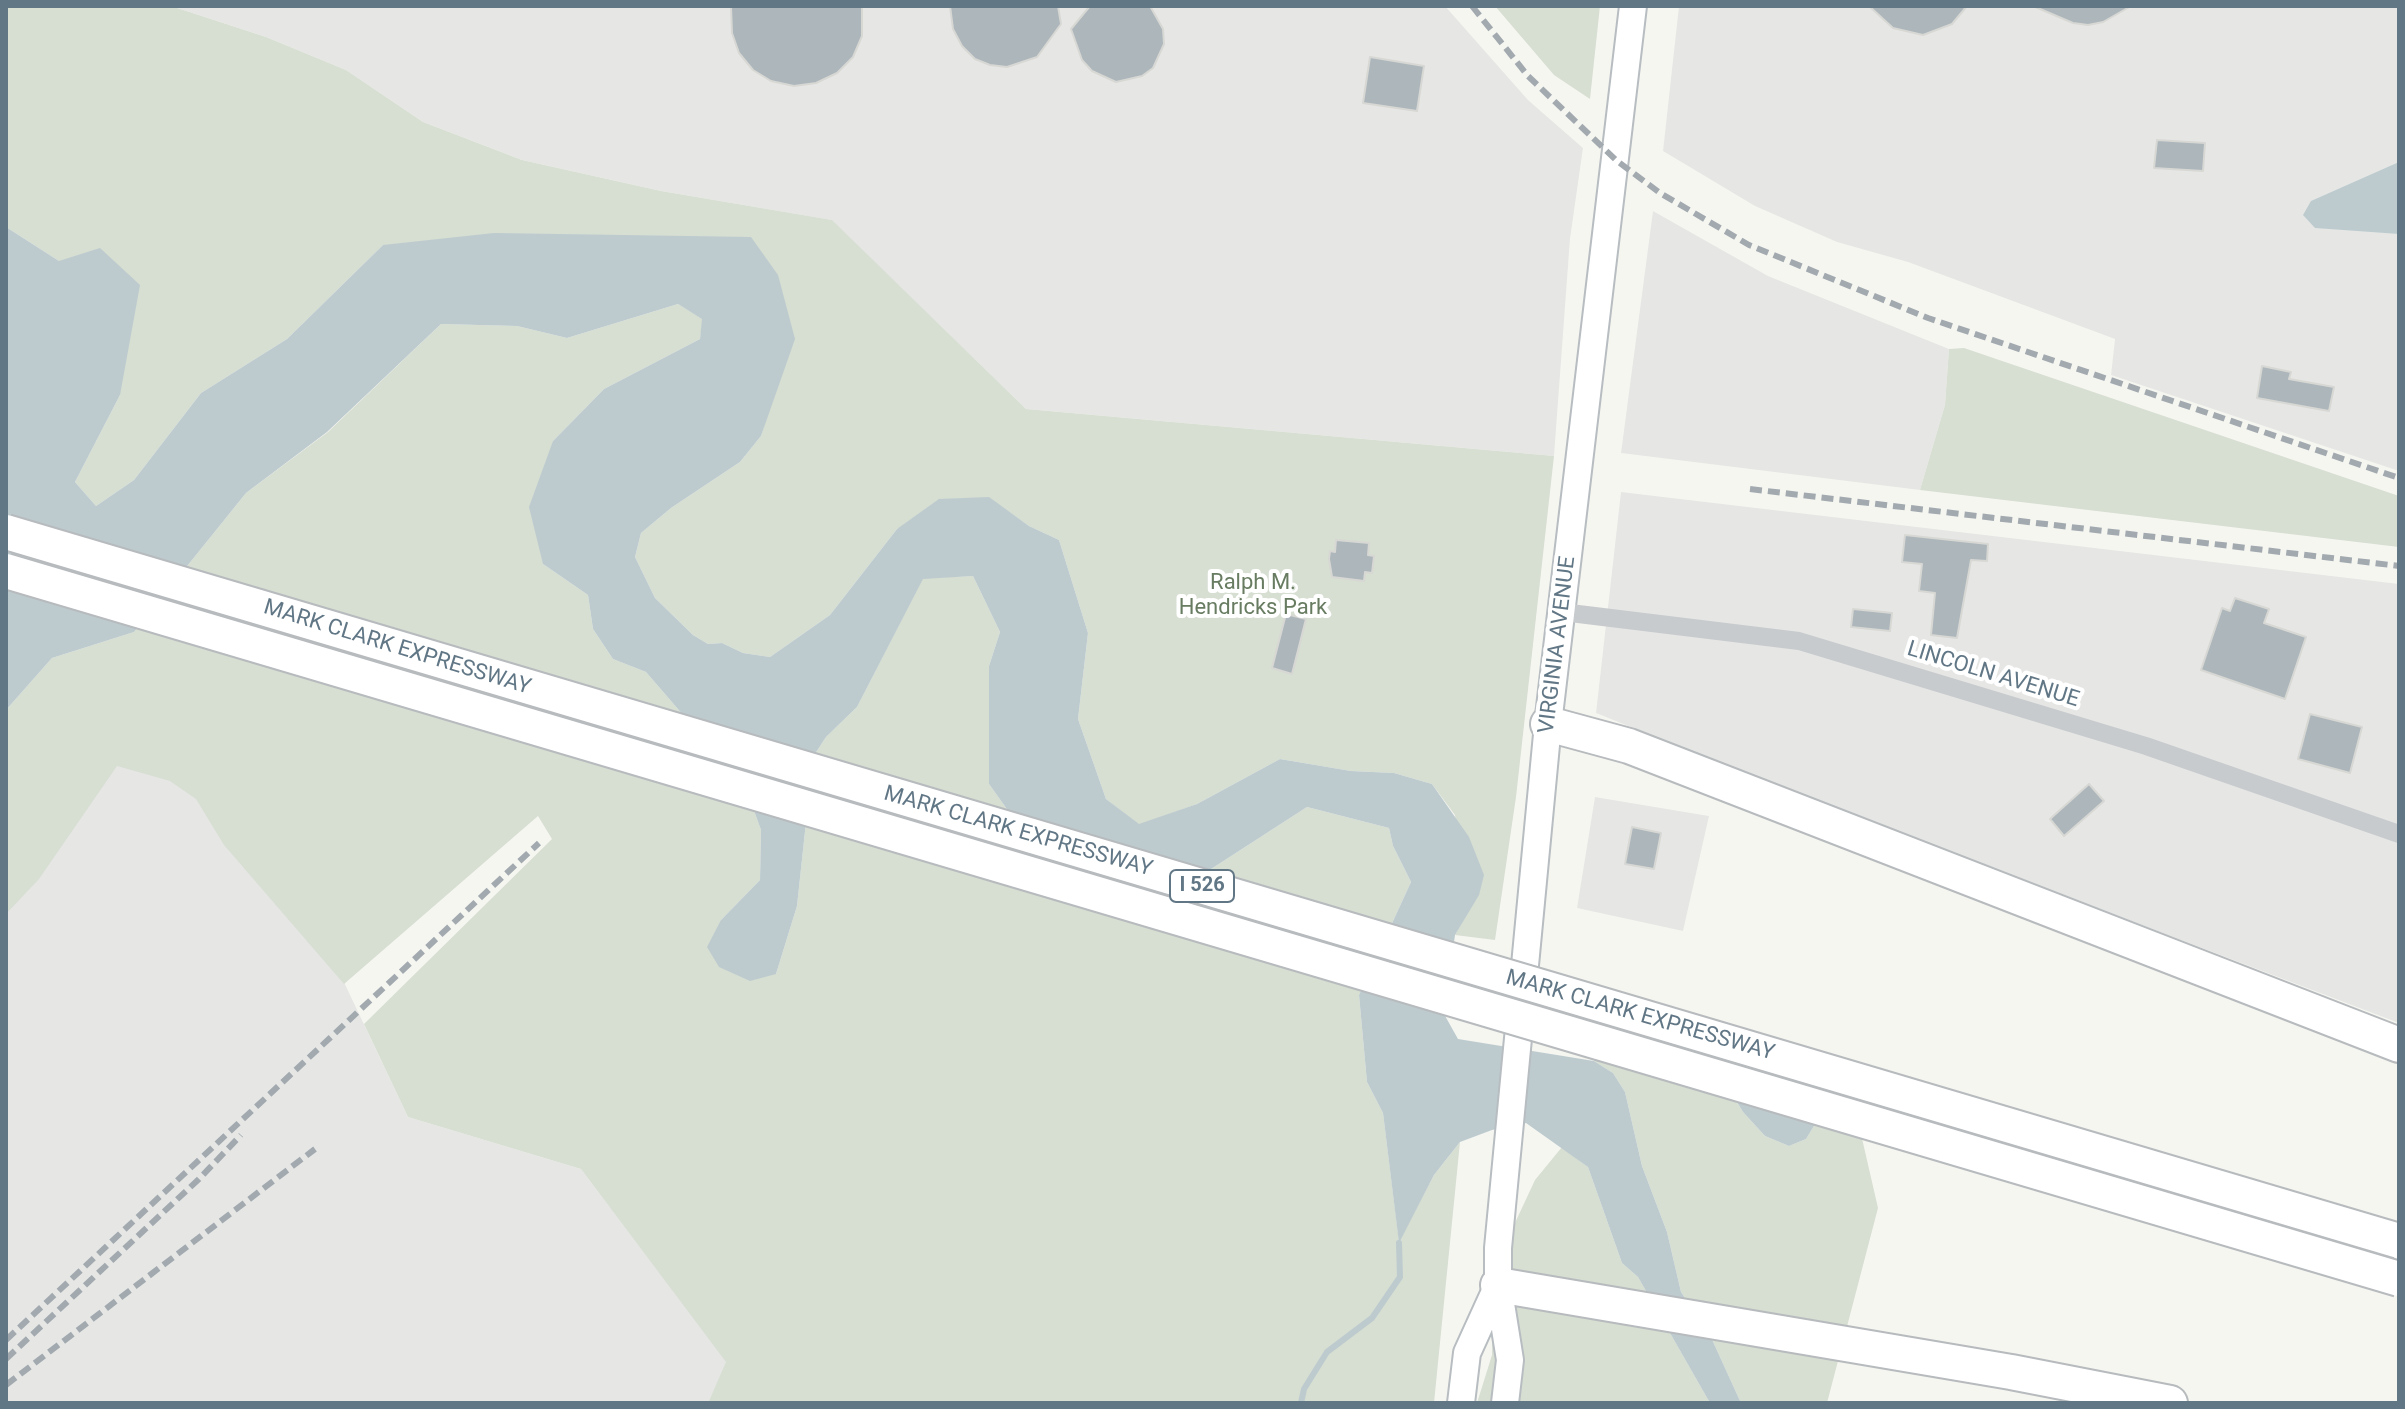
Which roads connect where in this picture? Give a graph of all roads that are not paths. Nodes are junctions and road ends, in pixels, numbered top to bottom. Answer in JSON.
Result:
{"nodes":[{"id":1,"x":1633,"y":6,"type":"edge"},
{"id":2,"x":6,"y":532,"type":"edge"},
{"id":3,"x":6,"y":571,"type":"edge"},
{"id":4,"x":1562,"y":612,"type":"junction"},
{"id":5,"x":1548,"y":724,"type":"junction"},
{"id":6,"x":2399,"y":834,"type":"edge"},
{"id":7,"x":2399,"y":1045,"type":"edge"},
{"id":8,"x":2399,"y":1241,"type":"edge"},
{"id":9,"x":2399,"y":1279,"type":"edge"},
{"id":10,"x":1498,"y":1285,"type":"junction"},
{"id":11,"x":1461,"y":1403,"type":"edge"},
{"id":12,"x":1505,"y":1403,"type":"edge"},
{"id":13,"x":2170,"y":1403,"type":"edge"}],
"edges":[{"from":1,"to":4,"type":"main road","name":"VIRGINIA AVENUE"},
{"from":2,"to":8,"type":"highway","name":"MARK CLARK EXPRESSWAY","number":"I 526","bridge":true},
{"from":3,"to":9,"type":"highway","name":"MARK CLARK EXPRESSWAY","number":"I 526","bridge":true},
{"from":4,"to":5,"type":"main road","name":"VIRGINIA AVENUE"},
{"from":4,"to":6,"type":"street","name":"LINCOLN AVENUE"},
{"from":5,"to":7,"type":"highway"},
{"from":5,"to":10,"type":"main road","name":"VIRGINIA AVENUE","bridge":true},
{"from":10,"to":11,"type":"main road","name":"VIRGINIA AVENUE"},
{"from":10,"to":12,"type":"main road","name":"VIRGINIA AVENUE"},
{"from":10,"to":13,"type":"highway"}]}
